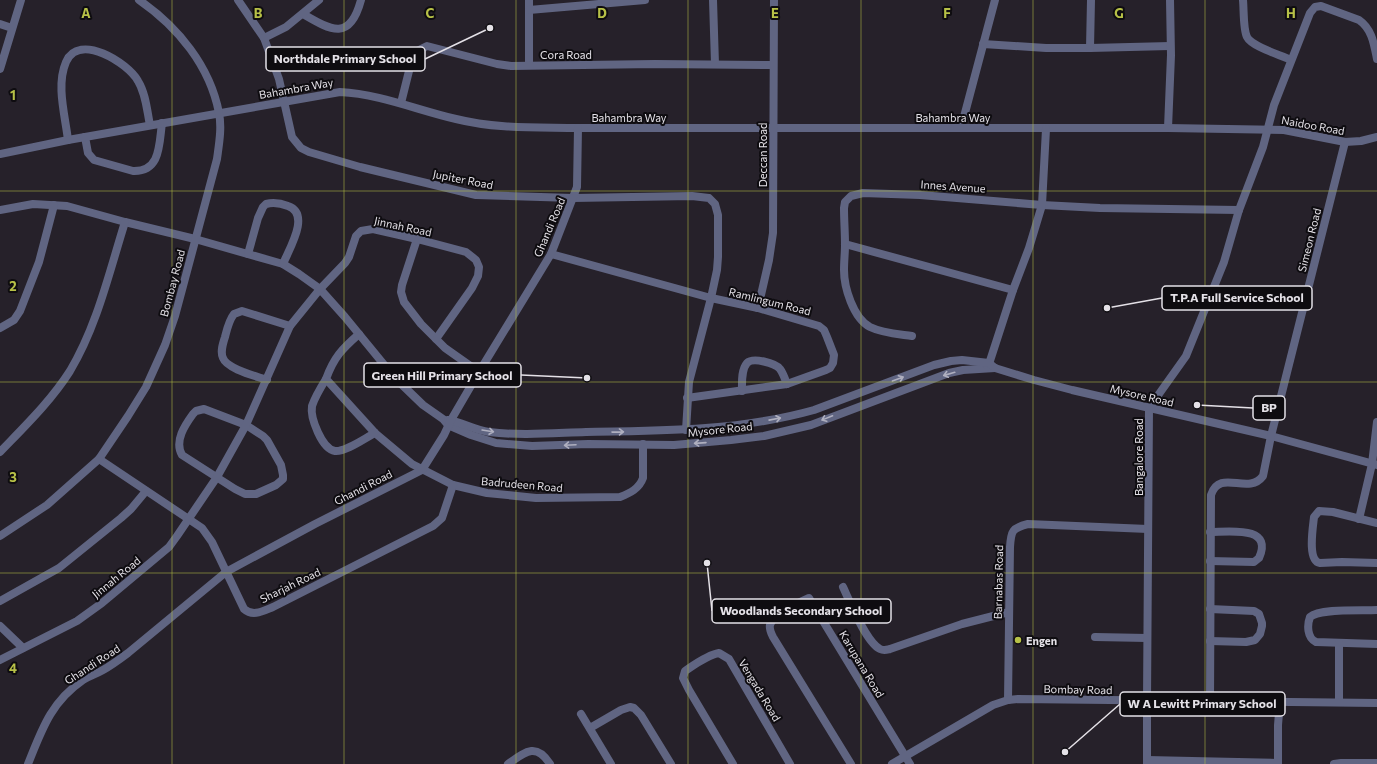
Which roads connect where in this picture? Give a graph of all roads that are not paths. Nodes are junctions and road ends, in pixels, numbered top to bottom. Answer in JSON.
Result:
{"nodes":[{"id":1,"x":21,"y":0,"type":"edge"},
{"id":2,"x":139,"y":0,"type":"edge"},
{"id":3,"x":238,"y":0,"type":"edge"},
{"id":4,"x":319,"y":0,"type":"edge"},
{"id":5,"x":360,"y":0,"type":"edge"},
{"id":6,"x":529,"y":0,"type":"edge"},
{"id":7,"x":645,"y":0,"type":"edge"},
{"id":8,"x":713,"y":0,"type":"edge"},
{"id":9,"x":774,"y":0,"type":"edge"},
{"id":10,"x":995,"y":0,"type":"edge"},
{"id":11,"x":1090,"y":0,"type":"edge"},
{"id":12,"x":1170,"y":0,"type":"edge"},
{"id":13,"x":1244,"y":0,"type":"edge"},
{"id":14,"x":529,"y":10,"type":"junction"},
{"id":15,"x":303,"y":14,"type":"junction"},
{"id":16,"x":0,"y":24,"type":"edge"},
{"id":17,"x":12,"y":28,"type":"junction"},
{"id":18,"x":264,"y":38,"type":"junction"},
{"id":19,"x":982,"y":44,"type":"junction"},
{"id":20,"x":1170,"y":46,"type":"junction"},
{"id":21,"x":1090,"y":48,"type":"junction"},
{"id":22,"x":1377,"y":59,"type":"edge"},
{"id":23,"x":1291,"y":60,"type":"junction"},
{"id":24,"x":715,"y":64,"type":"junction"},
{"id":25,"x":529,"y":65,"type":"junction"},
{"id":26,"x":773,"y":65,"type":"junction"},
{"id":27,"x":0,"y":69,"type":"edge"},
{"id":28,"x":285,"y":102,"type":"junction"},
{"id":29,"x":401,"y":103,"type":"junction"},
{"id":30,"x":219,"y":114,"type":"junction"},
{"id":31,"x":162,"y":123,"type":"junction"},
{"id":32,"x":150,"y":125,"type":"junction"},
{"id":33,"x":773,"y":127,"type":"junction"},
{"id":34,"x":578,"y":128,"type":"junction"},
{"id":35,"x":962,"y":128,"type":"junction"},
{"id":36,"x":1168,"y":128,"type":"junction"},
{"id":37,"x":1046,"y":129,"type":"junction"},
{"id":38,"x":1268,"y":129,"type":"junction"},
{"id":39,"x":1377,"y":137,"type":"edge"},
{"id":40,"x":85,"y":138,"type":"junction"},
{"id":41,"x":68,"y":140,"type":"junction"},
{"id":42,"x":1345,"y":142,"type":"junction"},
{"id":43,"x":0,"y":154,"type":"edge"},
{"id":44,"x":573,"y":198,"type":"junction"},
{"id":45,"x":54,"y":205,"type":"junction"},
{"id":46,"x":1042,"y":205,"type":"junction"},
{"id":47,"x":0,"y":210,"type":"edge"},
{"id":48,"x":1239,"y":210,"type":"junction"},
{"id":49,"x":125,"y":222,"type":"junction"},
{"id":50,"x":195,"y":239,"type":"junction"},
{"id":51,"x":417,"y":239,"type":"junction"},
{"id":52,"x":845,"y":244,"type":"junction"},
{"id":53,"x":248,"y":254,"type":"junction"},
{"id":54,"x":551,"y":254,"type":"junction"},
{"id":55,"x":283,"y":264,"type":"junction"},
{"id":56,"x":320,"y":289,"type":"junction"},
{"id":57,"x":1013,"y":290,"type":"junction"},
{"id":58,"x":711,"y":298,"type":"junction"},
{"id":59,"x":758,"y":308,"type":"junction"},
{"id":60,"x":290,"y":326,"type":"junction"},
{"id":61,"x":0,"y":328,"type":"edge"},
{"id":62,"x":359,"y":334,"type":"junction"},
{"id":63,"x":912,"y":336,"type":"dead end"},
{"id":64,"x":436,"y":339,"type":"junction"},
{"id":65,"x":990,"y":366,"type":"junction"},
{"id":66,"x":479,"y":372,"type":"junction"},
{"id":67,"x":326,"y":379,"type":"junction"},
{"id":68,"x":266,"y":380,"type":"junction"},
{"id":69,"x":787,"y":384,"type":"junction"},
{"id":70,"x":742,"y":391,"type":"junction"},
{"id":71,"x":687,"y":398,"type":"junction"},
{"id":72,"x":1149,"y":408,"type":"junction"},
{"id":73,"x":447,"y":421,"type":"junction"},
{"id":74,"x":1377,"y":422,"type":"edge"},
{"id":75,"x":246,"y":425,"type":"junction"},
{"id":76,"x":686,"y":430,"type":"junction"},
{"id":77,"x":375,"y":433,"type":"junction"},
{"id":78,"x":1271,"y":436,"type":"junction"},
{"id":79,"x":643,"y":444,"type":"junction"},
{"id":80,"x":0,"y":452,"type":"edge"},
{"id":81,"x":99,"y":459,"type":"junction"},
{"id":82,"x":1375,"y":464,"type":"edge"},
{"id":83,"x":422,"y":470,"type":"junction"},
{"id":84,"x":217,"y":477,"type":"junction"},
{"id":85,"x":453,"y":485,"type":"junction"},
{"id":86,"x":146,"y":491,"type":"junction"},
{"id":87,"x":189,"y":518,"type":"junction"},
{"id":88,"x":1360,"y":519,"type":"junction"},
{"id":89,"x":1377,"y":524,"type":"edge"},
{"id":90,"x":1148,"y":529,"type":"junction"},
{"id":91,"x":1210,"y":532,"type":"junction"},
{"id":92,"x":0,"y":536,"type":"edge"},
{"id":93,"x":1210,"y":561,"type":"junction"},
{"id":94,"x":1377,"y":563,"type":"edge"},
{"id":95,"x":226,"y":572,"type":"junction"},
{"id":96,"x":843,"y":586,"type":"dead end"},
{"id":97,"x":0,"y":601,"type":"edge"},
{"id":98,"x":1210,"y":609,"type":"junction"},
{"id":99,"x":1377,"y":610,"type":"edge"},
{"id":100,"x":1009,"y":612,"type":"junction"},
{"id":101,"x":0,"y":626,"type":"edge"},
{"id":102,"x":1095,"y":637,"type":"dead end"},
{"id":103,"x":1147,"y":638,"type":"junction"},
{"id":104,"x":1210,"y":641,"type":"junction"},
{"id":105,"x":1339,"y":643,"type":"junction"},
{"id":106,"x":1377,"y":644,"type":"edge"},
{"id":107,"x":23,"y":648,"type":"junction"},
{"id":108,"x":0,"y":660,"type":"edge"},
{"id":109,"x":1008,"y":700,"type":"junction"},
{"id":110,"x":1147,"y":700,"type":"junction"},
{"id":111,"x":1210,"y":702,"type":"junction"},
{"id":112,"x":1280,"y":702,"type":"junction"},
{"id":113,"x":1339,"y":702,"type":"junction"},
{"id":114,"x":1377,"y":703,"type":"edge"},
{"id":115,"x":581,"y":714,"type":"dead end"},
{"id":116,"x":590,"y":728,"type":"junction"},
{"id":117,"x":906,"y":756,"type":"junction"},
{"id":118,"x":1147,"y":762,"type":"edge"},
{"id":119,"x":1197,"y":763,"type":"edge"},
{"id":120,"x":1278,"y":763,"type":"edge"},
{"id":121,"x":1377,"y":763,"type":"edge"},
{"id":122,"x":28,"y":764,"type":"edge"},
{"id":123,"x":508,"y":764,"type":"edge"},
{"id":124,"x":550,"y":764,"type":"edge"},
{"id":125,"x":611,"y":764,"type":"edge"},
{"id":126,"x":671,"y":764,"type":"edge"},
{"id":127,"x":733,"y":764,"type":"edge"},
{"id":128,"x":790,"y":764,"type":"edge"},
{"id":129,"x":851,"y":764,"type":"edge"},
{"id":130,"x":892,"y":764,"type":"edge"},
{"id":131,"x":910,"y":764,"type":"edge"},
{"id":132,"x":1334,"y":764,"type":"edge"}],
"edges":[{"from":1,"to":17,"type":"street"},
{"from":2,"to":30,"type":"street","name":"Bombay Road"},
{"from":3,"to":18,"type":"street","name":"Jupiter Road"},
{"from":4,"to":15,"type":"street"},
{"from":5,"to":15,"type":"street"},
{"from":6,"to":14,"type":"street"},
{"from":7,"to":14,"type":"street"},
{"from":8,"to":24,"type":"street"},
{"from":9,"to":26,"type":"street","name":"Deccan Road"},
{"from":10,"to":19,"type":"street"},
{"from":11,"to":21,"type":"street"},
{"from":12,"to":20,"type":"street"},
{"from":13,"to":23,"type":"street"},
{"from":14,"to":25,"type":"street"},
{"from":15,"to":18,"type":"street"},
{"from":16,"to":17,"type":"street"},
{"from":17,"to":27,"type":"street"},
{"from":18,"to":28,"type":"street","name":"Jupiter Road"},
{"from":19,"to":21,"type":"street"},
{"from":19,"to":35,"type":"street"},
{"from":20,"to":21,"type":"street"},
{"from":20,"to":36,"type":"street"},
{"from":22,"to":23,"type":"street","name":"Bangalore Road"},
{"from":23,"to":38,"type":"street","name":"Bangalore Road"},
{"from":24,"to":25,"type":"street","name":"Cora Road"},
{"from":24,"to":26,"type":"street","name":"Cora Road"},
{"from":25,"to":29,"type":"street","name":"Cora Road"},
{"from":26,"to":33,"type":"street","name":"Deccan Road"},
{"from":28,"to":29,"type":"street","name":"Bahambra Way"},
{"from":28,"to":30,"type":"street","name":"Bahambra Way"},
{"from":28,"to":44,"type":"street","name":"Jupiter Road"},
{"from":29,"to":34,"type":"street","name":"Bahambra Way"},
{"from":30,"to":31,"type":"street","name":"Bahambra Way"},
{"from":30,"to":50,"type":"street","name":"Bombay Road"},
{"from":31,"to":32,"type":"street","name":"Bahambra Way"},
{"from":31,"to":40,"type":"street"},
{"from":32,"to":40,"type":"street","name":"Bahambra Way"},
{"from":32,"to":41,"type":"street"},
{"from":33,"to":34,"type":"street","name":"Bahambra Way"},
{"from":33,"to":35,"type":"street","name":"Bahambra Way"},
{"from":33,"to":59,"type":"street","name":"Deccan Road"},
{"from":34,"to":44,"type":"street","name":"Ghandi Road"},
{"from":35,"to":37,"type":"street","name":"Bahambra Way"},
{"from":36,"to":37,"type":"street","name":"Bahambra Way"},
{"from":36,"to":38,"type":"street","name":"Bahambra Way"},
{"from":37,"to":46,"type":"street"},
{"from":38,"to":42,"type":"street","name":"Naidoo Road"},
{"from":38,"to":48,"type":"street","name":"Bangalore Road"},
{"from":39,"to":42,"type":"street","name":"Naidoo Road"},
{"from":40,"to":41,"type":"street","name":"Bahambra Way"},
{"from":41,"to":43,"type":"street","name":"Bahambra Way"},
{"from":42,"to":78,"type":"street","name":"Simeon Road"},
{"from":44,"to":54,"type":"street","name":"Ghandi Road"},
{"from":44,"to":58,"type":"street","name":"Jupiter Road"},
{"from":45,"to":47,"type":"street","name":"Mysore Road"},
{"from":45,"to":49,"type":"street","name":"Mysore Road"},
{"from":45,"to":61,"type":"street"},
{"from":46,"to":48,"type":"street","name":"Innes Avenue"},
{"from":46,"to":52,"type":"street","name":"Innes Avenue"},
{"from":46,"to":57,"type":"street"},
{"from":48,"to":72,"type":"street","name":"Bangalore Road"},
{"from":49,"to":50,"type":"street","name":"Mysore Road"},
{"from":49,"to":80,"type":"street"},
{"from":50,"to":53,"type":"street","name":"Mysore Road"},
{"from":50,"to":81,"type":"street","name":"Bombay Road"},
{"from":51,"to":56,"type":"street","name":"Jinnah Road"},
{"from":51,"to":64,"type":"street"},
{"from":51,"to":64,"type":"street","name":"Jinnah Road"},
{"from":52,"to":57,"type":"street"},
{"from":52,"to":63,"type":"street","name":"Innes Avenue"},
{"from":53,"to":55,"type":"street","name":"Mysore Road"},
{"from":53,"to":55,"type":"street"},
{"from":54,"to":58,"type":"street","name":"Ramlingum Road"},
{"from":54,"to":66,"type":"street","name":"Ghandi Road"},
{"from":55,"to":56,"type":"street","name":"Mysore Road"},
{"from":56,"to":60,"type":"street","name":"Jinnah Road"},
{"from":56,"to":62,"type":"street","name":"Mysore Road"},
{"from":57,"to":65,"type":"street"},
{"from":58,"to":59,"type":"street","name":"Ramlingum Road"},
{"from":58,"to":71,"type":"street"},
{"from":59,"to":69,"type":"street","name":"Ramlingum Road"},
{"from":60,"to":68,"type":"street","name":"Jinnah Road"},
{"from":60,"to":68,"type":"street"},
{"from":62,"to":67,"type":"street"},
{"from":62,"to":73,"type":"street","name":"Mysore Road"},
{"from":64,"to":66,"type":"street"},
{"from":65,"to":72,"type":"street","name":"Mysore Road"},
{"from":76,"to":65,"type":"street","name":"Mysore Road","one_way":true},
{"from":65,"to":79,"type":"street","name":"Mysore Road","one_way":true},
{"from":66,"to":73,"type":"street","name":"Ghandi Road"},
{"from":67,"to":77,"type":"street","name":"Badrudeen Road"},
{"from":67,"to":77,"type":"street"},
{"from":68,"to":75,"type":"street","name":"Jinnah Road"},
{"from":69,"to":70,"type":"street","name":"Ramlingum Road"},
{"from":69,"to":70,"type":"street"},
{"from":70,"to":71,"type":"street","name":"Ramlingum Road"},
{"from":71,"to":76,"type":"street"},
{"from":72,"to":78,"type":"street","name":"Mysore Road"},
{"from":72,"to":90,"type":"street","name":"Bangalore Road"},
{"from":73,"to":76,"type":"street","name":"Mysore Road","one_way":true},
{"from":79,"to":73,"type":"street","name":"Mysore Road","one_way":true},
{"from":73,"to":83,"type":"street","name":"Ghandi Road"},
{"from":74,"to":82,"type":"street"},
{"from":75,"to":84,"type":"street","name":"Jinnah Road"},
{"from":75,"to":84,"type":"street"},
{"from":75,"to":84,"type":"street"},
{"from":77,"to":83,"type":"street","name":"Badrudeen Road"},
{"from":78,"to":82,"type":"street","name":"Mysore Road"},
{"from":78,"to":91,"type":"street","name":"Simeon Road"},
{"from":79,"to":85,"type":"street","name":"Badrudeen Road"},
{"from":81,"to":86,"type":"street","name":"Sharjah Road"},
{"from":81,"to":92,"type":"street","name":"Bombay Road"},
{"from":82,"to":88,"type":"street"},
{"from":83,"to":85,"type":"street","name":"Badrudeen Road"},
{"from":83,"to":95,"type":"street","name":"Ghandi Road"},
{"from":84,"to":87,"type":"street","name":"Jinnah Road"},
{"from":85,"to":95,"type":"street","name":"Sharjah Road"},
{"from":86,"to":87,"type":"street","name":"Sharjah Road"},
{"from":86,"to":97,"type":"street"},
{"from":87,"to":95,"type":"street","name":"Sharjah Road"},
{"from":87,"to":107,"type":"street","name":"Jinnah Road"},
{"from":88,"to":89,"type":"street"},
{"from":88,"to":94,"type":"street"},
{"from":90,"to":100,"type":"street","name":"Barnabas Road"},
{"from":90,"to":103,"type":"street","name":"Bangalore Road"},
{"from":91,"to":93,"type":"street"},
{"from":91,"to":93,"type":"street"},
{"from":93,"to":98,"type":"street"},
{"from":95,"to":122,"type":"street","name":"Ghandi Road"},
{"from":96,"to":100,"type":"street"},
{"from":98,"to":104,"type":"street"},
{"from":98,"to":104,"type":"street"},
{"from":99,"to":105,"type":"street"},
{"from":100,"to":109,"type":"street","name":"Barnabas Road"},
{"from":101,"to":107,"type":"street"},
{"from":102,"to":103,"type":"street"},
{"from":103,"to":110,"type":"street","name":"Bangalore Road"},
{"from":104,"to":111,"type":"street"},
{"from":105,"to":106,"type":"street"},
{"from":105,"to":113,"type":"street"},
{"from":107,"to":108,"type":"street","name":"Jinnah Road"},
{"from":109,"to":110,"type":"street","name":"Bombay Road"},
{"from":109,"to":117,"type":"street","name":"Bombay Road"},
{"from":110,"to":111,"type":"street","name":"Bombay Road"},
{"from":110,"to":118,"type":"street","name":"Bangalore Road"},
{"from":111,"to":112,"type":"street","name":"Bombay Road"},
{"from":112,"to":113,"type":"street","name":"Bombay Road"},
{"from":112,"to":120,"type":"street"},
{"from":113,"to":114,"type":"street","name":"Bombay Road"},
{"from":115,"to":116,"type":"street"},
{"from":116,"to":125,"type":"street"},
{"from":116,"to":126,"type":"street"},
{"from":117,"to":129,"type":"street","name":"Karupana Road"},
{"from":117,"to":130,"type":"street","name":"Bombay Road"},
{"from":117,"to":131,"type":"street"},
{"from":118,"to":119,"type":"street"},
{"from":119,"to":120,"type":"street"},
{"from":121,"to":132,"type":"street"},
{"from":123,"to":124,"type":"street"},
{"from":127,"to":128,"type":"street","name":"Vengada Road"}]}
